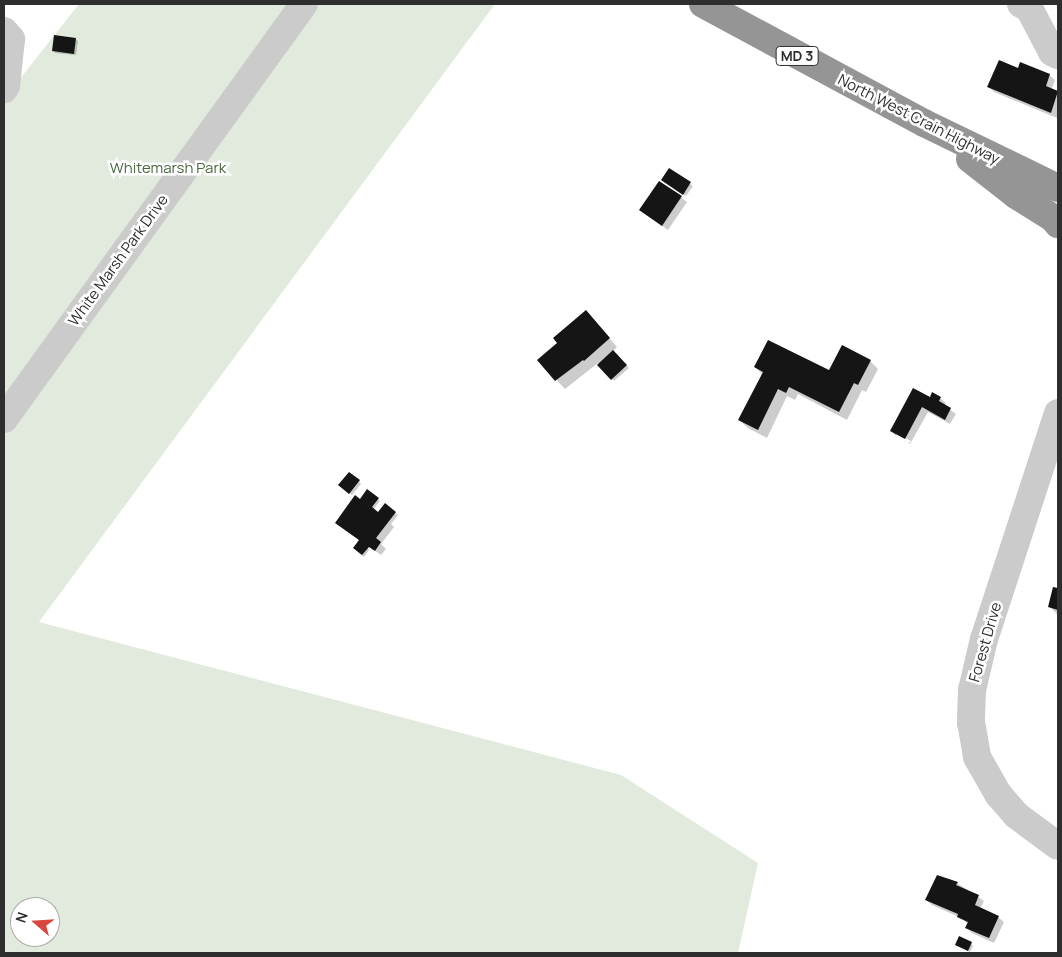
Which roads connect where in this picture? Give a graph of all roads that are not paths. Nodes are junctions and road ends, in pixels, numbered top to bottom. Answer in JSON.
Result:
{"nodes":[{"id":1,"x":304,"y":4,"type":"edge"},
{"id":2,"x":703,"y":4,"type":"edge"},
{"id":3,"x":1022,"y":4,"type":"edge"},
{"id":4,"x":1050,"y":25,"type":"edge"},
{"id":5,"x":4,"y":31,"type":"edge"},
{"id":6,"x":1058,"y":54,"type":"edge"},
{"id":7,"x":4,"y":89,"type":"edge"},
{"id":8,"x":924,"y":122,"type":"junction"},
{"id":9,"x":1058,"y":168,"type":"edge"},
{"id":10,"x":1058,"y":188,"type":"edge"},
{"id":11,"x":1058,"y":224,"type":"edge"},
{"id":12,"x":1058,"y":413,"type":"edge"},
{"id":13,"x":4,"y":419,"type":"edge"},
{"id":14,"x":1058,"y":846,"type":"edge"}],
"edges":[{"from":1,"to":13,"type":"street","name":"White Marsh Park Drive"},
{"from":2,"to":8,"type":"highway","name":"North West Crain Highway","number":"MD 3"},
{"from":3,"to":4,"type":"street"},
{"from":4,"to":6,"type":"street"},
{"from":5,"to":7,"type":"street"},
{"from":8,"to":9,"type":"highway"},
{"from":8,"to":10,"type":"highway","name":"North West Crain Highway","number":"MD 3"},
{"from":8,"to":11,"type":"highway"},
{"from":12,"to":14,"type":"street","name":"Forest Drive"}]}
